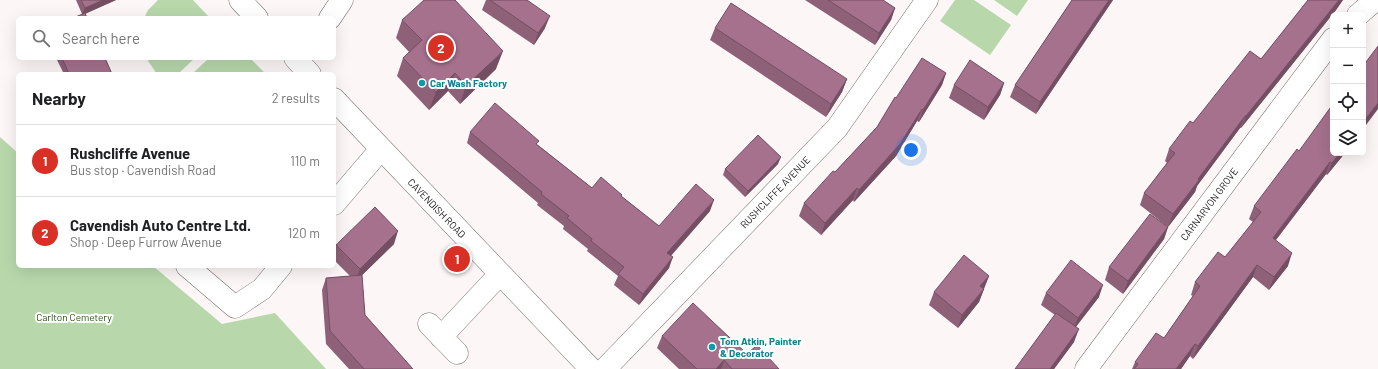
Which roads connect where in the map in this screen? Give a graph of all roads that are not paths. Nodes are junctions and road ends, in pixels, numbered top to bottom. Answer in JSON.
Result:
{"nodes":[{"id":1,"x":240,"y":0,"type":"edge"},
{"id":2,"x":342,"y":0,"type":"edge"},
{"id":3,"x":927,"y":0,"type":"edge"},
{"id":4,"x":1375,"y":0,"type":"edge"},
{"id":5,"x":1361,"y":12,"type":"edge"},
{"id":6,"x":255,"y":16,"type":"edge"},
{"id":7,"x":331,"y":16,"type":"edge"},
{"id":8,"x":1330,"y":43,"type":"edge"},
{"id":9,"x":336,"y":101,"type":"edge"},
{"id":10,"x":381,"y":149,"type":"junction"},
{"id":11,"x":336,"y":202,"type":"edge"},
{"id":12,"x":189,"y":268,"type":"edge"},
{"id":13,"x":279,"y":268,"type":"edge"},
{"id":14,"x":500,"y":274,"type":"junction"},
{"id":15,"x":457,"y":353,"type":"dead end"},
{"id":16,"x":591,"y":369,"type":"edge"},
{"id":17,"x":605,"y":369,"type":"edge"},
{"id":18,"x":1086,"y":369,"type":"edge"}],
"edges":[{"from":1,"to":6,"type":"street"},
{"from":2,"to":7,"type":"street"},
{"from":3,"to":17,"type":"street","name":"RUSHCLIFFE AVENUE"},
{"from":4,"to":5,"type":"street"},
{"from":8,"to":18,"type":"street","name":"CARNARVON GROVE"},
{"from":9,"to":10,"type":"street","name":"CAVENDISH ROAD"},
{"from":10,"to":11,"type":"street"},
{"from":10,"to":14,"type":"street","name":"CAVENDISH ROAD"},
{"from":12,"to":13,"type":"street"},
{"from":14,"to":15,"type":"street"},
{"from":14,"to":16,"type":"street","name":"CAVENDISH ROAD"}]}
